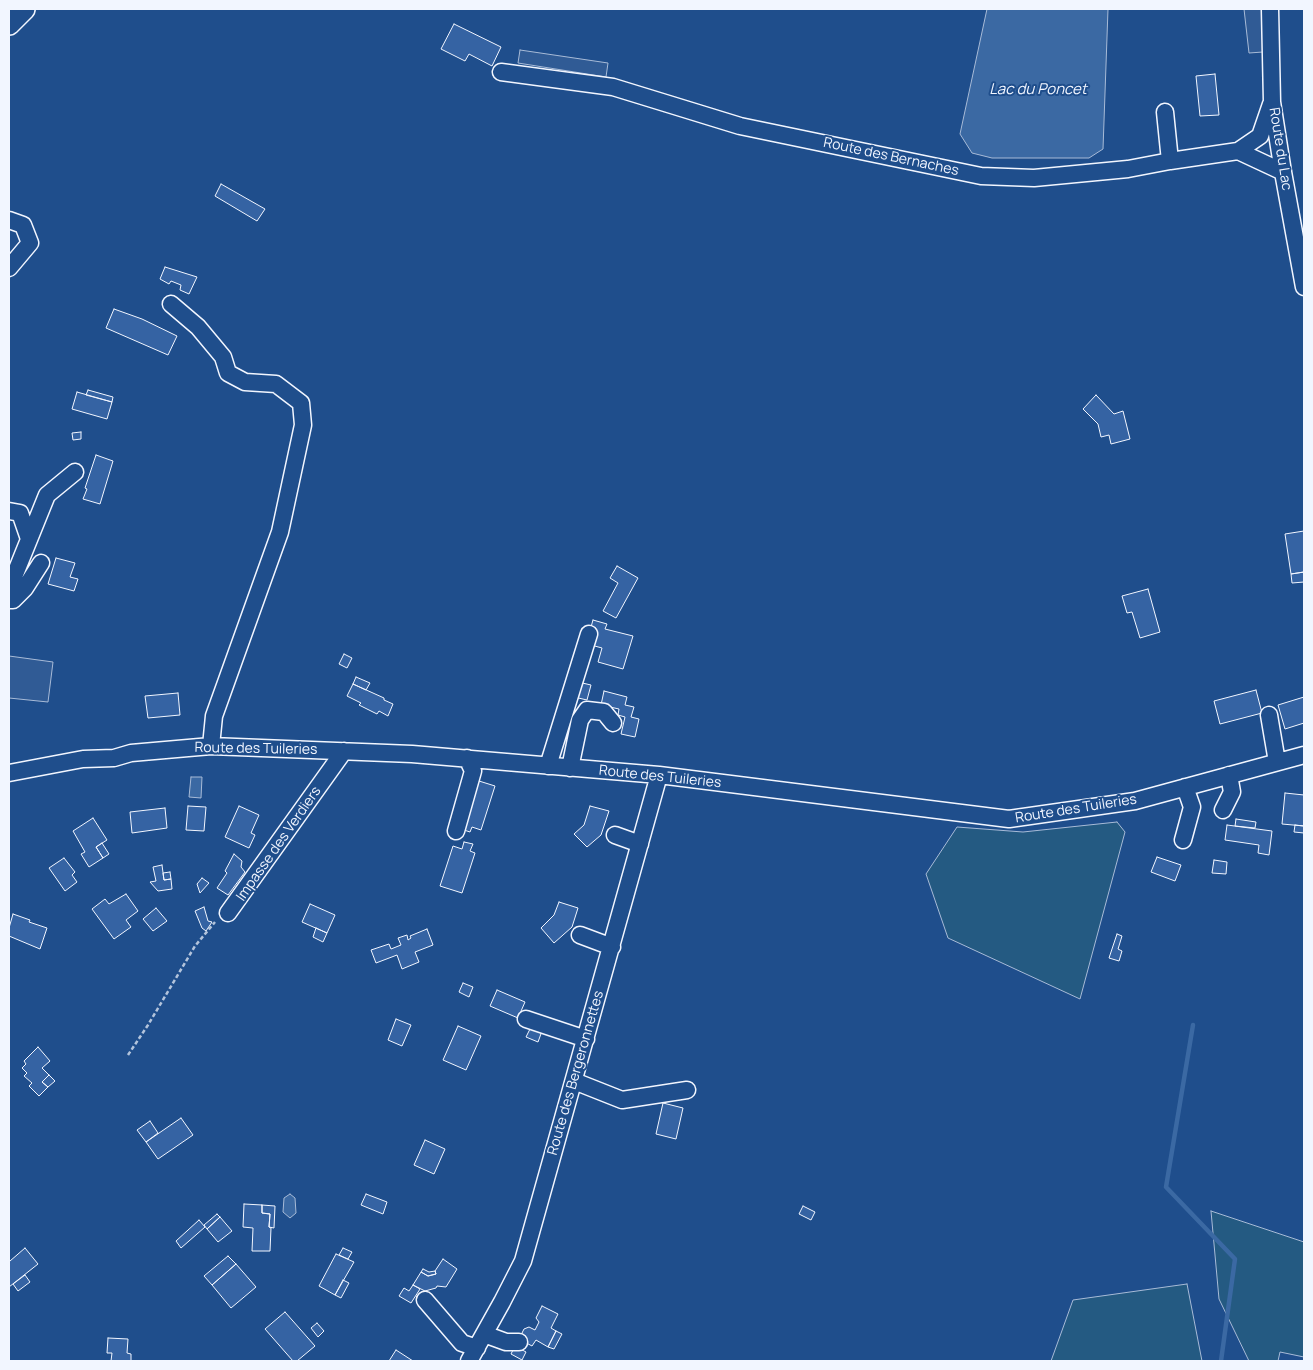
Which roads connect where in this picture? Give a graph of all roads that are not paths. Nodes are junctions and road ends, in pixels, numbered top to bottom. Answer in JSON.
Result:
{"nodes":[{"id":1,"x":24,"y":9,"type":"edge"},
{"id":2,"x":1270,"y":9,"type":"edge"},
{"id":3,"x":9,"y":24,"type":"edge"},
{"id":4,"x":501,"y":72,"type":"dead end"},
{"id":5,"x":1272,"y":102,"type":"junction"},
{"id":6,"x":1165,"y":112,"type":"dead end"},
{"id":7,"x":1238,"y":151,"type":"junction"},
{"id":8,"x":1170,"y":161,"type":"junction"},
{"id":9,"x":1283,"y":172,"type":"junction"},
{"id":10,"x":9,"y":220,"type":"edge"},
{"id":11,"x":9,"y":268,"type":"edge"},
{"id":12,"x":1304,"y":287,"type":"edge"},
{"id":13,"x":171,"y":304,"type":"dead end"},
{"id":14,"x":75,"y":472,"type":"dead end"},
{"id":15,"x":9,"y":511,"type":"edge"},
{"id":16,"x":29,"y":539,"type":"junction"},
{"id":17,"x":41,"y":563,"type":"dead end"},
{"id":18,"x":9,"y":589,"type":"edge"},
{"id":19,"x":9,"y":600,"type":"edge"},
{"id":20,"x":589,"y":634,"type":"dead end"},
{"id":21,"x":1269,"y":715,"type":"dead end"},
{"id":22,"x":613,"y":723,"type":"dead end"},
{"id":23,"x":211,"y":746,"type":"junction"},
{"id":24,"x":344,"y":751,"type":"junction"},
{"id":25,"x":1304,"y":755,"type":"edge"},
{"id":26,"x":466,"y":758,"type":"junction"},
{"id":27,"x":1277,"y":762,"type":"junction"},
{"id":28,"x":548,"y":766,"type":"junction"},
{"id":29,"x":570,"y":768,"type":"junction"},
{"id":30,"x":9,"y":773,"type":"edge"},
{"id":31,"x":658,"y":775,"type":"junction"},
{"id":32,"x":1229,"y":775,"type":"junction"},
{"id":33,"x":1185,"y":787,"type":"junction"},
{"id":34,"x":1223,"y":810,"type":"dead end"},
{"id":35,"x":456,"y":831,"type":"dead end"},
{"id":36,"x":614,"y":835,"type":"dead end"},
{"id":37,"x":1183,"y":840,"type":"dead end"},
{"id":38,"x":640,"y":844,"type":"junction"},
{"id":39,"x":228,"y":913,"type":"road end"},
{"id":40,"x":580,"y":935,"type":"dead end"},
{"id":41,"x":612,"y":947,"type":"junction"},
{"id":42,"x":526,"y":1019,"type":"dead end"},
{"id":43,"x":586,"y":1039,"type":"junction"},
{"id":44,"x":574,"y":1080,"type":"junction"},
{"id":45,"x":687,"y":1090,"type":"dead end"},
{"id":46,"x":425,"y":1300,"type":"dead end"},
{"id":47,"x":519,"y":1342,"type":"dead end"},
{"id":48,"x":477,"y":1348,"type":"edge"}],
"edges":[{"from":1,"to":3,"type":"main road"},
{"from":2,"to":5,"type":"street","name":"Route du Lac"},
{"from":4,"to":8,"type":"street","name":"Route des Bernaches"},
{"from":5,"to":7,"type":"street"},
{"from":5,"to":9,"type":"street","name":"Route du Lac"},
{"from":6,"to":8,"type":"street"},
{"from":7,"to":8,"type":"street","name":"Route des Bernaches"},
{"from":7,"to":9,"type":"street"},
{"from":9,"to":12,"type":"street","name":"Route du Lac"},
{"from":10,"to":11,"type":"street"},
{"from":13,"to":23,"type":"street"},
{"from":14,"to":16,"type":"street"},
{"from":15,"to":16,"type":"street"},
{"from":16,"to":18,"type":"street"},
{"from":17,"to":19,"type":"street"},
{"from":20,"to":28,"type":"street"},
{"from":21,"to":27,"type":"street"},
{"from":22,"to":29,"type":"street"},
{"from":23,"to":24,"type":"street","name":"Route des Tuileries"},
{"from":23,"to":30,"type":"street","name":"Route des Tuileries"},
{"from":24,"to":26,"type":"street","name":"Route des Tuileries"},
{"from":24,"to":39,"type":"street","name":"Impasse des Verdiers"},
{"from":25,"to":27,"type":"street","name":"Route des Tuileries"},
{"from":26,"to":28,"type":"street","name":"Route des Tuileries"},
{"from":26,"to":35,"type":"street"},
{"from":27,"to":32,"type":"street","name":"Route des Tuileries"},
{"from":28,"to":29,"type":"street","name":"Route des Tuileries"},
{"from":29,"to":31,"type":"street","name":"Route des Tuileries"},
{"from":31,"to":33,"type":"street","name":"Route des Tuileries"},
{"from":31,"to":38,"type":"street","name":"Route des Bergeronnettes"},
{"from":32,"to":33,"type":"street","name":"Route des Tuileries"},
{"from":32,"to":34,"type":"street"},
{"from":33,"to":37,"type":"street"},
{"from":36,"to":38,"type":"street"},
{"from":38,"to":41,"type":"street","name":"Route des Bergeronnettes"},
{"from":40,"to":41,"type":"street"},
{"from":41,"to":43,"type":"street","name":"Route des Bergeronnettes"},
{"from":42,"to":43,"type":"street"},
{"from":43,"to":44,"type":"street","name":"Route des Bergeronnettes"},
{"from":44,"to":45,"type":"street"},
{"from":44,"to":48,"type":"street","name":"Route des Bergeronnettes"},
{"from":46,"to":48,"type":"street"},
{"from":47,"to":48,"type":"street"}]}
